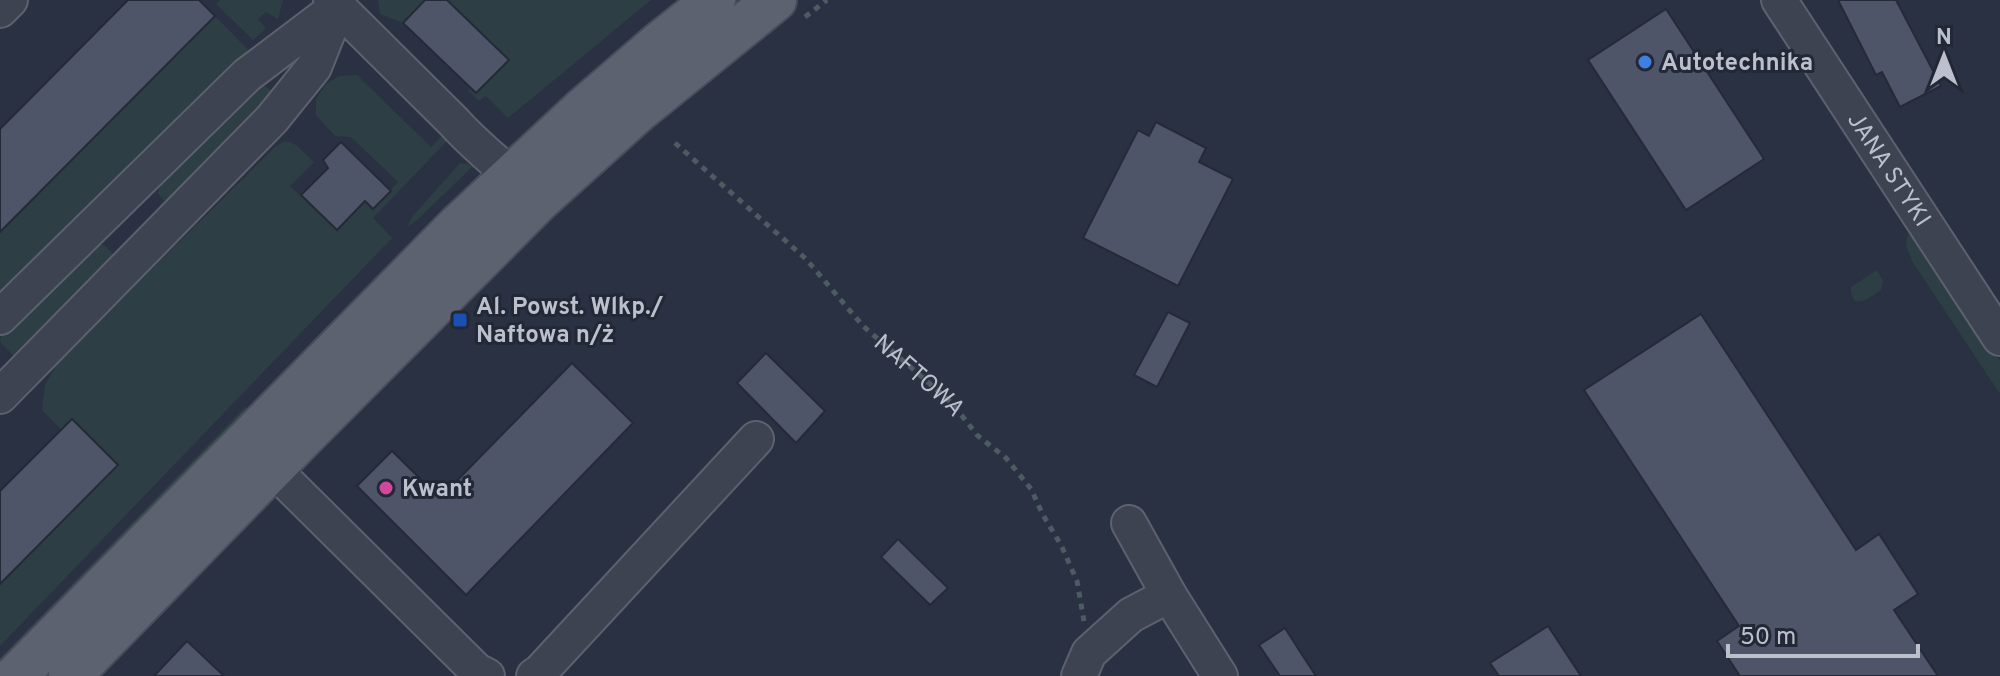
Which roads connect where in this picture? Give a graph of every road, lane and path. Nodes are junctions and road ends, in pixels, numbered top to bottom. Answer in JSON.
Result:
{"nodes":[{"id":1,"x":10,"y":0,"type":"edge"},
{"id":2,"x":714,"y":0,"type":"edge"},
{"id":3,"x":775,"y":0,"type":"edge"},
{"id":4,"x":1779,"y":0,"type":"edge"},
{"id":5,"x":334,"y":3,"type":"edge"},
{"id":6,"x":0,"y":10,"type":"edge"},
{"id":7,"x":675,"y":143,"type":"dead end"},
{"id":8,"x":525,"y":188,"type":"junction"},
{"id":9,"x":116,"y":203,"type":"junction"},
{"id":10,"x":153,"y":240,"type":"junction"},
{"id":11,"x":0,"y":317,"type":"edge"},
{"id":12,"x":2000,"y":338,"type":"edge"},
{"id":13,"x":0,"y":396,"type":"edge"},
{"id":14,"x":756,"y":439,"type":"dead end"},
{"id":15,"x":259,"y":455,"type":"junction"},
{"id":16,"x":1129,"y":523,"type":"dead end"},
{"id":17,"x":1169,"y":595,"type":"junction"},
{"id":18,"x":1084,"y":665,"type":"edge"},
{"id":19,"x":16,"y":676,"type":"edge"},
{"id":20,"x":70,"y":676,"type":"edge"},
{"id":21,"x":487,"y":676,"type":"edge"},
{"id":22,"x":534,"y":676,"type":"edge"},
{"id":23,"x":1220,"y":676,"type":"edge"}],
"edges":[{"from":1,"to":6,"type":"street"},
{"from":2,"to":8,"type":"main road"},
{"from":3,"to":8,"type":"main road"},
{"from":4,"to":12,"type":"street","name":"JANA STYKI"},
{"from":5,"to":8,"type":"street"},
{"from":5,"to":9,"type":"street"},
{"from":5,"to":10,"type":"street"},
{"from":7,"to":18,"type":"path","name":"NAFTOWA"},
{"from":8,"to":15,"type":"main road"},
{"from":9,"to":10,"type":"street"},
{"from":9,"to":11,"type":"street"},
{"from":10,"to":13,"type":"street"},
{"from":14,"to":22,"type":"street"},
{"from":15,"to":19,"type":"main road"},
{"from":15,"to":20,"type":"main road"},
{"from":15,"to":21,"type":"street"},
{"from":16,"to":17,"type":"street"},
{"from":17,"to":18,"type":"street"},
{"from":17,"to":23,"type":"street"}]}
